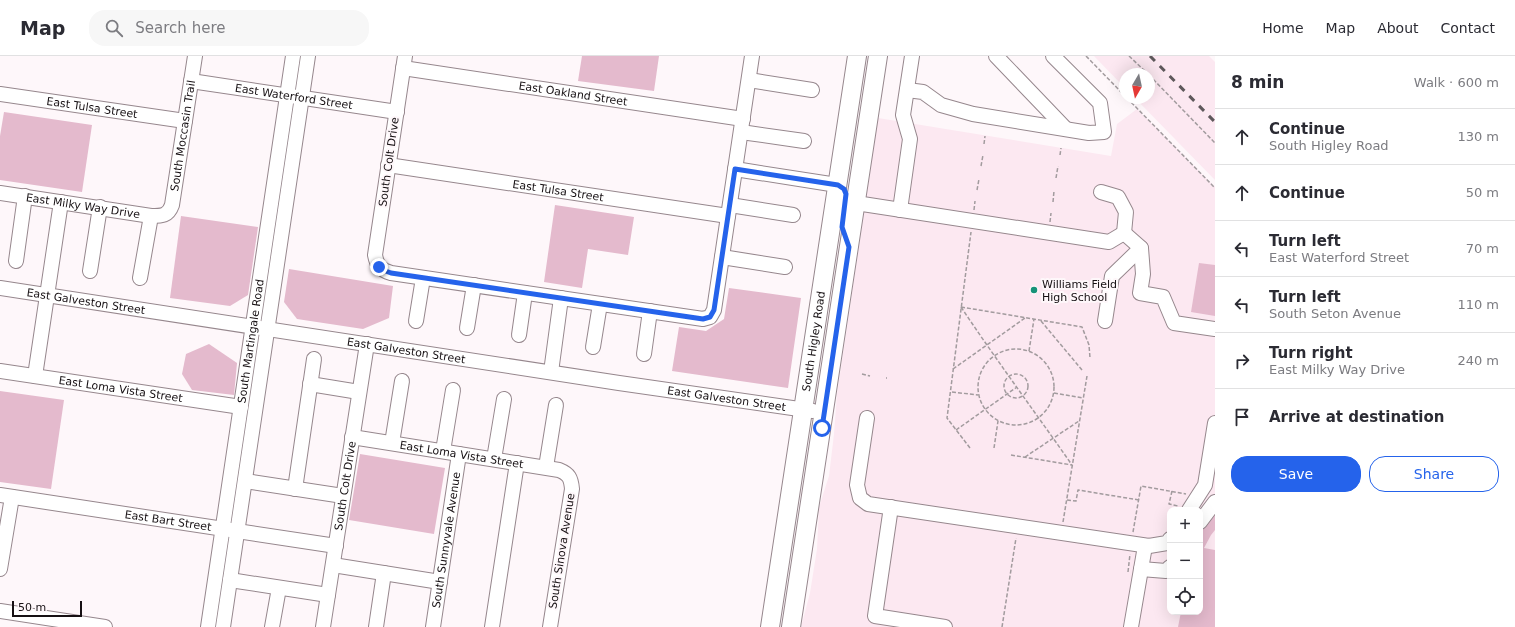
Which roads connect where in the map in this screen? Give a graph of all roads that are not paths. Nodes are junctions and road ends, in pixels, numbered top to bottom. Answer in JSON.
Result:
{"nodes":[{"id":1,"x":194,"y":56,"type":"edge"},
{"id":2,"x":293,"y":56,"type":"edge"},
{"id":3,"x":308,"y":56,"type":"edge"},
{"id":4,"x":752,"y":56,"type":"edge"},
{"id":5,"x":857,"y":56,"type":"edge"},
{"id":6,"x":878,"y":56,"type":"edge"},
{"id":7,"x":912,"y":56,"type":"edge"},
{"id":8,"x":996,"y":56,"type":"edge"},
{"id":9,"x":1053,"y":56,"type":"edge"},
{"id":10,"x":404,"y":62,"type":"edge"},
{"id":11,"x":748,"y":80,"type":"junction"},
{"id":12,"x":191,"y":81,"type":"junction"},
{"id":13,"x":812,"y":90,"type":"dead end"},
{"id":14,"x":907,"y":90,"type":"junction"},
{"id":15,"x":0,"y":94,"type":"edge"},
{"id":16,"x":287,"y":96,"type":"junction"},
{"id":17,"x":302,"y":98,"type":"junction"},
{"id":18,"x":396,"y":112,"type":"junction"},
{"id":19,"x":185,"y":121,"type":"junction"},
{"id":20,"x":742,"y":125,"type":"junction"},
{"id":21,"x":1066,"y":129,"type":"junction"},
{"id":22,"x":804,"y":141,"type":"dead end"},
{"id":23,"x":388,"y":165,"type":"junction"},
{"id":24,"x":735,"y":169,"type":"junction"},
{"id":25,"x":838,"y":185,"type":"junction"},
{"id":26,"x":1101,"y":192,"type":"dead end"},
{"id":27,"x":0,"y":193,"type":"edge"},
{"id":28,"x":25,"y":196,"type":"junction"},
{"id":29,"x":61,"y":202,"type":"junction"},
{"id":30,"x":856,"y":203,"type":"junction"},
{"id":31,"x":100,"y":208,"type":"junction"},
{"id":32,"x":900,"y":210,"type":"junction"},
{"id":33,"x":729,"y":211,"type":"junction"},
{"id":34,"x":166,"y":214,"type":"joint"},
{"id":35,"x":793,"y":215,"type":"dead end"},
{"id":36,"x":151,"y":216,"type":"junction"},
{"id":37,"x":1124,"y":233,"type":"junction"},
{"id":38,"x":849,"y":247,"type":"junction"},
{"id":39,"x":1140,"y":248,"type":"junction"},
{"id":40,"x":722,"y":257,"type":"junction"},
{"id":41,"x":16,"y":261,"type":"dead end"},
{"id":42,"x":785,"y":267,"type":"dead end"},
{"id":43,"x":90,"y":271,"type":"dead end"},
{"id":44,"x":140,"y":278,"type":"dead end"},
{"id":45,"x":423,"y":278,"type":"junction"},
{"id":46,"x":474,"y":285,"type":"junction"},
{"id":47,"x":0,"y":288,"type":"edge"},
{"id":48,"x":525,"y":293,"type":"junction"},
{"id":49,"x":48,"y":295,"type":"junction"},
{"id":50,"x":561,"y":298,"type":"junction"},
{"id":51,"x":600,"y":304,"type":"junction"},
{"id":52,"x":650,"y":312,"type":"junction"},
{"id":53,"x":416,"y":320,"type":"dead end"},
{"id":54,"x":1105,"y":321,"type":"dead end"},
{"id":55,"x":252,"y":328,"type":"junction"},
{"id":56,"x":467,"y":328,"type":"dead end"},
{"id":57,"x":1215,"y":329,"type":"edge"},
{"id":58,"x":268,"y":330,"type":"junction"},
{"id":59,"x":519,"y":335,"type":"dead end"},
{"id":60,"x":367,"y":344,"type":"junction"},
{"id":61,"x":593,"y":347,"type":"dead end"},
{"id":62,"x":644,"y":354,"type":"dead end"},
{"id":63,"x":314,"y":359,"type":"dead end"},
{"id":64,"x":0,"y":370,"type":"edge"},
{"id":65,"x":551,"y":372,"type":"junction"},
{"id":66,"x":35,"y":376,"type":"junction"},
{"id":67,"x":402,"y":382,"type":"dead end"},
{"id":68,"x":310,"y":384,"type":"junction"},
{"id":69,"x":453,"y":390,"type":"dead end"},
{"id":70,"x":359,"y":392,"type":"junction"},
{"id":71,"x":504,"y":398,"type":"dead end"},
{"id":72,"x":556,"y":405,"type":"dead end"},
{"id":73,"x":241,"y":407,"type":"junction"},
{"id":74,"x":808,"y":410,"type":"junction"},
{"id":75,"x":867,"y":418,"type":"dead end"},
{"id":76,"x":1215,"y":423,"type":"edge"},
{"id":77,"x":352,"y":438,"type":"junction"},
{"id":78,"x":392,"y":443,"type":"junction"},
{"id":79,"x":442,"y":451,"type":"junction"},
{"id":80,"x":459,"y":454,"type":"junction"},
{"id":81,"x":494,"y":459,"type":"junction"},
{"id":82,"x":517,"y":463,"type":"junction"},
{"id":83,"x":546,"y":467,"type":"junction"},
{"id":84,"x":569,"y":475,"type":"joint"},
{"id":85,"x":245,"y":481,"type":"junction"},
{"id":86,"x":1205,"y":485,"type":"junction"},
{"id":87,"x":295,"y":488,"type":"junction"},
{"id":88,"x":1215,"y":495,"type":"edge"},
{"id":89,"x":6,"y":496,"type":"edge"},
{"id":90,"x":343,"y":496,"type":"junction"},
{"id":91,"x":1215,"y":502,"type":"edge"},
{"id":92,"x":891,"y":507,"type":"junction"},
{"id":93,"x":1188,"y":507,"type":"edge"},
{"id":94,"x":1203,"y":518,"type":"edge"},
{"id":95,"x":222,"y":528,"type":"junction"},
{"id":96,"x":237,"y":531,"type":"junction"},
{"id":97,"x":1167,"y":542,"type":"edge"},
{"id":98,"x":336,"y":546,"type":"junction"},
{"id":99,"x":1145,"y":546,"type":"junction"},
{"id":100,"x":333,"y":565,"type":"junction"},
{"id":101,"x":0,"y":569,"type":"edge"},
{"id":102,"x":1141,"y":569,"type":"junction"},
{"id":103,"x":1167,"y":570,"type":"edge"},
{"id":104,"x":384,"y":573,"type":"junction"},
{"id":105,"x":230,"y":580,"type":"junction"},
{"id":106,"x":440,"y":582,"type":"junction"},
{"id":107,"x":279,"y":588,"type":"junction"},
{"id":108,"x":328,"y":595,"type":"junction"},
{"id":109,"x":0,"y":611,"type":"edge"},
{"id":110,"x":874,"y":622,"type":"edge"},
{"id":111,"x":105,"y":627,"type":"edge"},
{"id":112,"x":208,"y":627,"type":"edge"},
{"id":113,"x":223,"y":627,"type":"edge"},
{"id":114,"x":272,"y":627,"type":"edge"},
{"id":115,"x":323,"y":627,"type":"edge"},
{"id":116,"x":376,"y":627,"type":"edge"},
{"id":117,"x":433,"y":627,"type":"edge"},
{"id":118,"x":492,"y":627,"type":"edge"},
{"id":119,"x":550,"y":627,"type":"edge"},
{"id":120,"x":770,"y":627,"type":"edge"},
{"id":121,"x":791,"y":627,"type":"edge"},
{"id":122,"x":945,"y":627,"type":"edge"},
{"id":123,"x":1131,"y":627,"type":"edge"}],
"edges":[{"from":1,"to":12,"type":"street","name":"South Moccasin Trail"},
{"from":2,"to":16,"type":"street","name":"South Martingale Road"},
{"from":3,"to":17,"type":"street","name":"South Martingale Road"},
{"from":4,"to":11,"type":"street"},
{"from":5,"to":25,"type":"main road","name":"South Higley Road"},
{"from":6,"to":30,"type":"main road","name":"South Higley Road"},
{"from":7,"to":14,"type":"street"},
{"from":8,"to":21,"type":"street"},
{"from":9,"to":21,"type":"street"},
{"from":10,"to":18,"type":"street","name":"South Colt Drive"},
{"from":10,"to":20,"type":"street","name":"East Oakland Street"},
{"from":11,"to":13,"type":"street"},
{"from":11,"to":20,"type":"street"},
{"from":12,"to":16,"type":"street","name":"East Waterford Street"},
{"from":12,"to":19,"type":"street","name":"South Moccasin Trail"},
{"from":14,"to":21,"type":"street"},
{"from":14,"to":32,"type":"street"},
{"from":15,"to":19,"type":"street","name":"East Tulsa Street"},
{"from":16,"to":17,"type":"street","name":"East Waterford Street"},
{"from":16,"to":55,"type":"street","name":"South Martingale Road"},
{"from":17,"to":18,"type":"street","name":"East Waterford Street"},
{"from":17,"to":58,"type":"street","name":"South Martingale Road"},
{"from":18,"to":23,"type":"street","name":"South Colt Drive"},
{"from":19,"to":34,"type":"street","name":"South Moccasin Trail"},
{"from":20,"to":22,"type":"street","name":"East Oakland Street"},
{"from":20,"to":24,"type":"street"},
{"from":23,"to":33,"type":"street","name":"East Tulsa Street"},
{"from":23,"to":45,"type":"street","name":"South Colt Drive"},
{"from":24,"to":25,"type":"street"},
{"from":24,"to":33,"type":"street"},
{"from":25,"to":38,"type":"main road"},
{"from":25,"to":74,"type":"main road","name":"South Higley Road"},
{"from":26,"to":37,"type":"street"},
{"from":27,"to":28,"type":"street","name":"East Milky Way Drive"},
{"from":28,"to":29,"type":"street","name":"East Milky Way Drive"},
{"from":28,"to":41,"type":"street"},
{"from":29,"to":31,"type":"street","name":"East Milky Way Drive"},
{"from":29,"to":49,"type":"street"},
{"from":30,"to":32,"type":"street"},
{"from":30,"to":38,"type":"main road","name":"South Higley Road"},
{"from":31,"to":36,"type":"street","name":"East Milky Way Drive"},
{"from":31,"to":43,"type":"street"},
{"from":32,"to":37,"type":"street"},
{"from":33,"to":35,"type":"street","name":"East Tulsa Street"},
{"from":33,"to":40,"type":"street"},
{"from":34,"to":36,"type":"street","name":"East Milky Way Drive"},
{"from":36,"to":44,"type":"street"},
{"from":37,"to":39,"type":"street"},
{"from":38,"to":121,"type":"main road","name":"South Higley Road"},
{"from":39,"to":54,"type":"street"},
{"from":39,"to":57,"type":"street"},
{"from":40,"to":42,"type":"street"},
{"from":40,"to":52,"type":"street"},
{"from":45,"to":46,"type":"street"},
{"from":45,"to":53,"type":"street"},
{"from":46,"to":48,"type":"street"},
{"from":46,"to":56,"type":"street"},
{"from":47,"to":49,"type":"street","name":"East Galveston Street"},
{"from":48,"to":50,"type":"street"},
{"from":48,"to":59,"type":"street"},
{"from":49,"to":55,"type":"street","name":"East Galveston Street"},
{"from":49,"to":66,"type":"street"},
{"from":50,"to":51,"type":"street"},
{"from":50,"to":65,"type":"street"},
{"from":51,"to":52,"type":"street"},
{"from":51,"to":61,"type":"street"},
{"from":52,"to":62,"type":"street"},
{"from":55,"to":58,"type":"street","name":"East Galveston Street"},
{"from":55,"to":73,"type":"street","name":"South Martingale Road"},
{"from":58,"to":60,"type":"street","name":"East Galveston Street"},
{"from":58,"to":85,"type":"street","name":"South Martingale Road"},
{"from":60,"to":65,"type":"street","name":"East Galveston Street"},
{"from":60,"to":70,"type":"street","name":"South Colt Drive"},
{"from":63,"to":68,"type":"street"},
{"from":64,"to":66,"type":"street","name":"East Loma Vista Street"},
{"from":65,"to":74,"type":"street","name":"East Galveston Street"},
{"from":66,"to":73,"type":"street","name":"East Loma Vista Street"},
{"from":67,"to":78,"type":"street"},
{"from":68,"to":70,"type":"street"},
{"from":68,"to":87,"type":"street"},
{"from":69,"to":79,"type":"street"},
{"from":70,"to":77,"type":"street","name":"South Colt Drive"},
{"from":71,"to":81,"type":"street"},
{"from":72,"to":83,"type":"street"},
{"from":73,"to":95,"type":"street","name":"South Martingale Road"},
{"from":74,"to":120,"type":"main road","name":"South Higley Road"},
{"from":75,"to":92,"type":"street"},
{"from":76,"to":86,"type":"street"},
{"from":77,"to":78,"type":"street","name":"East Loma Vista Street"},
{"from":77,"to":90,"type":"street","name":"South Colt Drive"},
{"from":78,"to":79,"type":"street","name":"East Loma Vista Street"},
{"from":79,"to":80,"type":"street","name":"East Loma Vista Street"},
{"from":80,"to":81,"type":"street","name":"East Loma Vista Street"},
{"from":80,"to":106,"type":"street","name":"South Sunnyvale Avenue"},
{"from":81,"to":82,"type":"street","name":"East Loma Vista Street"},
{"from":82,"to":83,"type":"street","name":"East Loma Vista Street"},
{"from":82,"to":118,"type":"street"},
{"from":83,"to":84,"type":"street","name":"East Loma Vista Street"},
{"from":84,"to":119,"type":"street","name":"South Sinova Avenue"},
{"from":85,"to":87,"type":"street"},
{"from":85,"to":96,"type":"street","name":"South Martingale Road"},
{"from":86,"to":88,"type":"street"},
{"from":86,"to":93,"type":"street"},
{"from":87,"to":90,"type":"street"},
{"from":89,"to":95,"type":"street","name":"East Bart Street"},
{"from":89,"to":101,"type":"street"},
{"from":90,"to":98,"type":"street","name":"South Colt Drive"},
{"from":91,"to":94,"type":"street"},
{"from":92,"to":99,"type":"street"},
{"from":92,"to":110,"type":"street"},
{"from":95,"to":96,"type":"street","name":"East Bart Street"},
{"from":95,"to":112,"type":"street","name":"South Martingale Road"},
{"from":96,"to":98,"type":"street","name":"East Bart Street"},
{"from":96,"to":105,"type":"street","name":"South Martingale Road"},
{"from":97,"to":99,"type":"street"},
{"from":98,"to":100,"type":"street","name":"South Colt Drive"},
{"from":99,"to":102,"type":"street"},
{"from":100,"to":104,"type":"street"},
{"from":100,"to":108,"type":"street","name":"South Colt Drive"},
{"from":102,"to":103,"type":"street"},
{"from":102,"to":123,"type":"street"},
{"from":104,"to":106,"type":"street"},
{"from":104,"to":116,"type":"street"},
{"from":105,"to":107,"type":"street"},
{"from":105,"to":113,"type":"street","name":"South Martingale Road"},
{"from":106,"to":117,"type":"street","name":"South Sunnyvale Avenue"},
{"from":107,"to":108,"type":"street"},
{"from":107,"to":114,"type":"street"},
{"from":108,"to":115,"type":"street","name":"South Colt Drive"},
{"from":109,"to":111,"type":"street"},
{"from":110,"to":122,"type":"street"}]}
